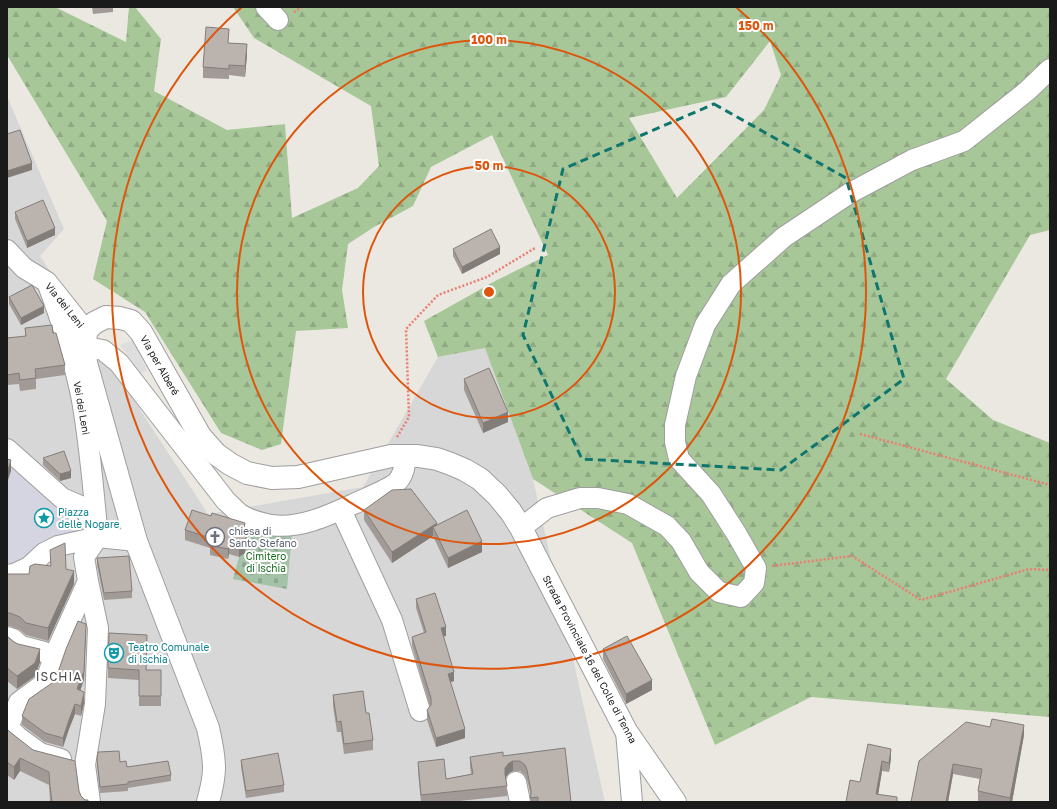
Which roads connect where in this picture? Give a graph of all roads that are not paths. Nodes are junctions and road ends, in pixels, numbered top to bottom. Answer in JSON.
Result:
{"nodes":[{"id":1,"x":1050,"y":69,"type":"edge"},
{"id":2,"x":7,"y":250,"type":"edge"},
{"id":3,"x":47,"y":282,"type":"junction"},
{"id":4,"x":86,"y":339,"type":"junction"},
{"id":5,"x":7,"y":449,"type":"edge"},
{"id":6,"x":399,"y":456,"type":"junction"},
{"id":7,"x":341,"y":510,"type":"junction"},
{"id":8,"x":516,"y":520,"type":"junction"},
{"id":9,"x":98,"y":537,"type":"junction"},
{"id":10,"x":136,"y":541,"type":"junction"},
{"id":11,"x":7,"y":575,"type":"edge"},
{"id":12,"x":88,"y":581,"type":"junction"},
{"id":13,"x":7,"y":637,"type":"edge"},
{"id":14,"x":55,"y":654,"type":"junction"},
{"id":15,"x":420,"y":711,"type":"dead end"},
{"id":16,"x":8,"y":726,"type":"edge"},
{"id":17,"x":626,"y":731,"type":"junction"},
{"id":18,"x":85,"y":764,"type":"junction"},
{"id":19,"x":516,"y":782,"type":"dead end"},
{"id":20,"x":90,"y":802,"type":"edge"},
{"id":21,"x":208,"y":802,"type":"edge"},
{"id":22,"x":520,"y":802,"type":"edge"},
{"id":23,"x":632,"y":802,"type":"edge"},
{"id":24,"x":675,"y":802,"type":"edge"}],
"edges":[{"from":1,"to":8,"type":"street"},
{"from":2,"to":3,"type":"street","name":"Via dei Leni"},
{"from":3,"to":4,"type":"street","name":"Via dei Leni"},
{"from":3,"to":9,"type":"street","name":"Vei dei Leni"},
{"from":4,"to":6,"type":"street","name":"Via per Alberé"},
{"from":4,"to":7,"type":"street"},
{"from":4,"to":10,"type":"street"},
{"from":5,"to":9,"type":"street"},
{"from":6,"to":7,"type":"street"},
{"from":6,"to":8,"type":"street","name":"Via per Alberé"},
{"from":7,"to":15,"type":"street"},
{"from":8,"to":17,"type":"street","name":"Strada Provinciale 16 del Colle di Tenna"},
{"from":9,"to":10,"type":"street"},
{"from":9,"to":11,"type":"street"},
{"from":9,"to":12,"type":"street"},
{"from":10,"to":21,"type":"street"},
{"from":12,"to":14,"type":"street"},
{"from":12,"to":18,"type":"street"},
{"from":13,"to":14,"type":"street"},
{"from":14,"to":16,"type":"street"},
{"from":16,"to":18,"type":"street"},
{"from":17,"to":23,"type":"street"},
{"from":17,"to":24,"type":"street","name":"Strada Provinciale 16 del Colle di Tenna"},
{"from":18,"to":20,"type":"street"},
{"from":19,"to":22,"type":"street"}]}
